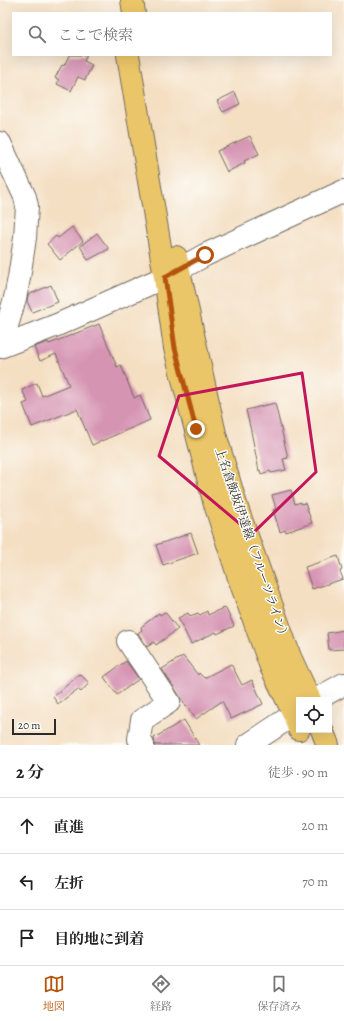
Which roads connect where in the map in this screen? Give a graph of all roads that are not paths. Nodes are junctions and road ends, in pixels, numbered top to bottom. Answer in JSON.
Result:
{"nodes":[{"id":1,"x":118,"y":0,"type":"edge"},
{"id":2,"x":132,"y":0,"type":"edge"},
{"id":3,"x":120,"y":12,"type":"edge"},
{"id":4,"x":134,"y":12,"type":"edge"},
{"id":5,"x":128,"y":56,"type":"edge"},
{"id":6,"x":142,"y":56,"type":"edge"},
{"id":7,"x":0,"y":143,"type":"edge"},
{"id":8,"x":344,"y":191,"type":"edge"},
{"id":9,"x":171,"y":273,"type":"junction"},
{"id":10,"x":0,"y":343,"type":"edge"},
{"id":11,"x":0,"y":347,"type":"edge"},
{"id":12,"x":128,"y":641,"type":"dead end"},
{"id":13,"x":344,"y":684,"type":"edge"},
{"id":14,"x":309,"y":697,"type":"edge"},
{"id":15,"x":321,"y":697,"type":"edge"},
{"id":16,"x":296,"y":717,"type":"edge"},
{"id":17,"x":296,"y":722,"type":"edge"},
{"id":18,"x":302,"y":733,"type":"edge"},
{"id":19,"x":323,"y":733,"type":"edge"},
{"id":20,"x":143,"y":745,"type":"edge"},
{"id":21,"x":248,"y":745,"type":"edge"},
{"id":22,"x":305,"y":745,"type":"edge"},
{"id":23,"x":328,"y":745,"type":"edge"}],
"edges":[{"from":1,"to":3,"type":"main road"},
{"from":2,"to":4,"type":"main road"},
{"from":5,"to":9,"type":"main road","name":"上名倉飯坂伊達線（フルーツライン）"},
{"from":6,"to":9,"type":"main road","name":"上名倉飯坂伊達線（フルーツライン）"},
{"from":7,"to":10,"type":"street"},
{"from":8,"to":9,"type":"street"},
{"from":9,"to":11,"type":"street"},
{"from":9,"to":14,"type":"main road","name":"上名倉飯坂伊達線（フルーツライン）"},
{"from":9,"to":16,"type":"main road","name":"上名倉飯坂伊達線（フルーツライン）"},
{"from":12,"to":20,"type":"street"},
{"from":13,"to":15,"type":"street"},
{"from":17,"to":21,"type":"street"},
{"from":18,"to":22,"type":"main road","name":"上名倉飯坂伊達線（フルーツライン）"},
{"from":19,"to":23,"type":"main road"}]}
